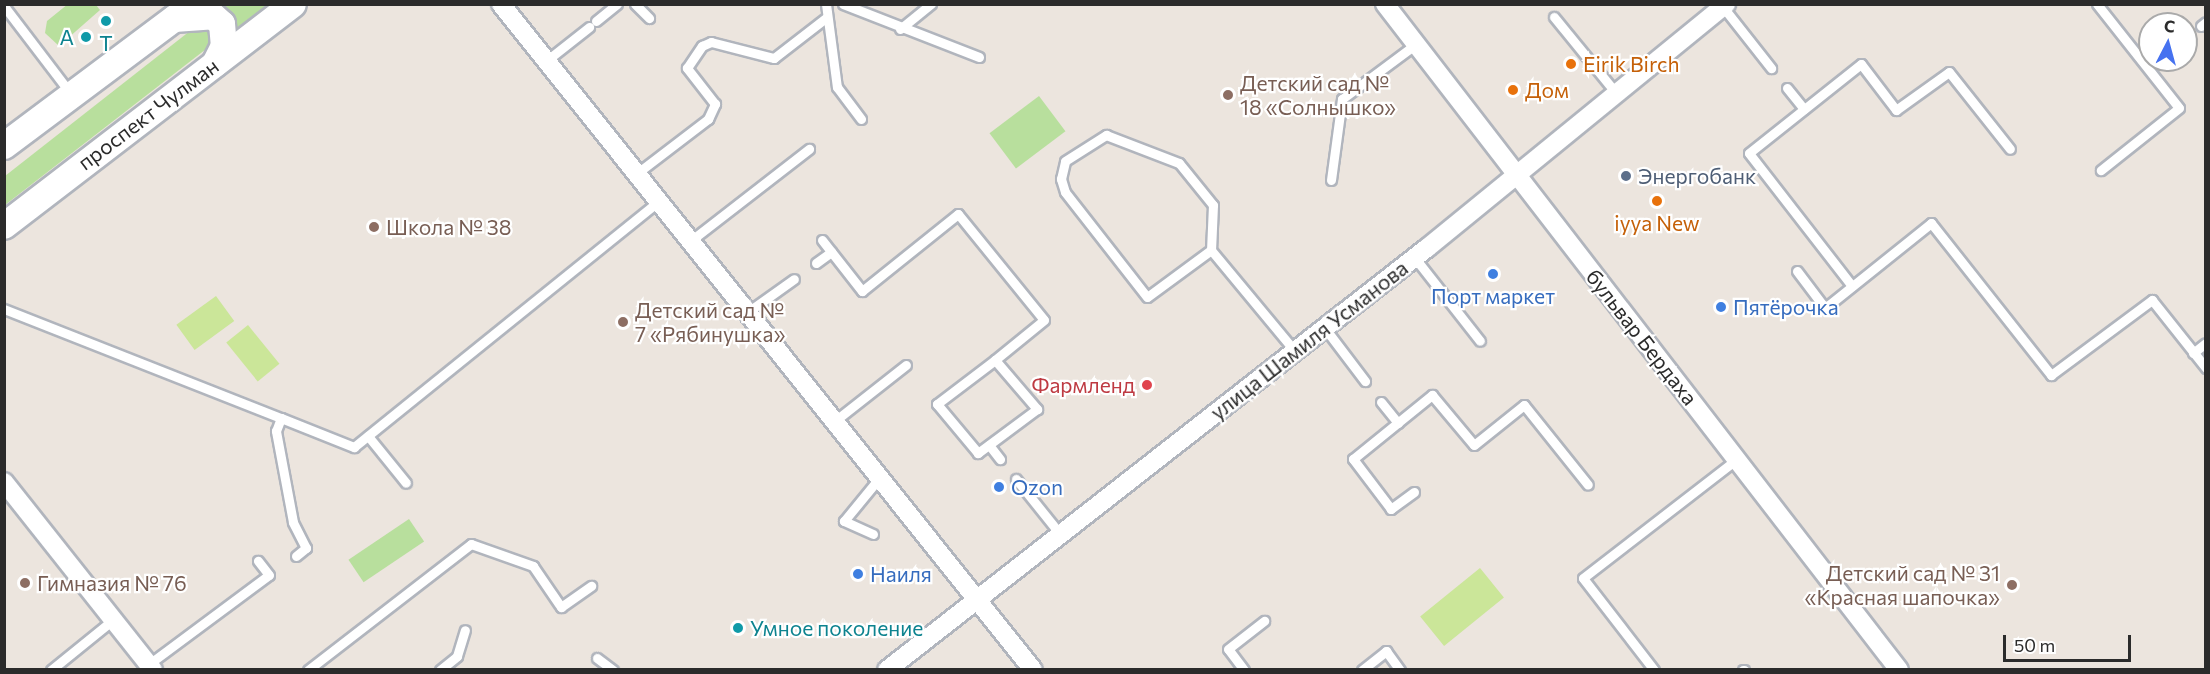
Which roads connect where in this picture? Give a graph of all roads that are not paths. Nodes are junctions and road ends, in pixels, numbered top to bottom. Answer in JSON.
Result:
{"nodes":[{"id":1,"x":293,"y":4,"type":"edge"},
{"id":2,"x":501,"y":4,"type":"edge"},
{"id":3,"x":617,"y":4,"type":"edge"},
{"id":4,"x":635,"y":4,"type":"edge"},
{"id":5,"x":826,"y":4,"type":"edge"},
{"id":6,"x":843,"y":4,"type":"edge"},
{"id":7,"x":931,"y":4,"type":"edge"},
{"id":8,"x":1385,"y":4,"type":"edge"},
{"id":9,"x":2097,"y":4,"type":"edge"},
{"id":10,"x":1724,"y":6,"type":"edge"},
{"id":11,"x":6,"y":11,"type":"edge"},
{"id":12,"x":184,"y":12,"type":"edge"},
{"id":13,"x":1554,"y":17,"type":"dead end"},
{"id":14,"x":649,"y":18,"type":"dead end"},
{"id":15,"x":827,"y":18,"type":"junction"},
{"id":16,"x":900,"y":29,"type":"junction"},
{"id":17,"x":1416,"y":44,"type":"junction"},
{"id":18,"x":979,"y":57,"type":"dead end"},
{"id":19,"x":2138,"y":57,"type":"edge"},
{"id":20,"x":546,"y":61,"type":"junction"},
{"id":21,"x":215,"y":64,"type":"junction"},
{"id":22,"x":1771,"y":68,"type":"dead end"},
{"id":23,"x":2150,"y":72,"type":"edge"},
{"id":24,"x":1787,"y":88,"type":"dead end"},
{"id":25,"x":1616,"y":93,"type":"junction"},
{"id":26,"x":71,"y":94,"type":"junction"},
{"id":27,"x":1804,"y":109,"type":"junction"},
{"id":28,"x":861,"y":119,"type":"dead end"},
{"id":29,"x":4,"y":146,"type":"edge"},
{"id":30,"x":809,"y":149,"type":"dead end"},
{"id":31,"x":2010,"y":149,"type":"dead end"},
{"id":32,"x":2101,"y":170,"type":"dead end"},
{"id":33,"x":1515,"y":173,"type":"junction"},
{"id":34,"x":636,"y":174,"type":"junction"},
{"id":35,"x":1331,"y":180,"type":"dead end"},
{"id":36,"x":658,"y":202,"type":"junction"},
{"id":37,"x":4,"y":226,"type":"edge"},
{"id":38,"x":822,"y":240,"type":"dead end"},
{"id":39,"x":689,"y":242,"type":"junction"},
{"id":40,"x":1211,"y":250,"type":"junction"},
{"id":41,"x":831,"y":252,"type":"junction"},
{"id":42,"x":1415,"y":258,"type":"junction"},
{"id":43,"x":816,"y":263,"type":"dead end"},
{"id":44,"x":1797,"y":271,"type":"dead end"},
{"id":45,"x":794,"y":279,"type":"dead end"},
{"id":46,"x":1852,"y":286,"type":"junction"},
{"id":47,"x":4,"y":309,"type":"edge"},
{"id":48,"x":745,"y":314,"type":"junction"},
{"id":49,"x":1324,"y":327,"type":"junction"},
{"id":50,"x":1480,"y":341,"type":"dead end"},
{"id":51,"x":2205,"y":343,"type":"edge"},
{"id":52,"x":1294,"y":350,"type":"junction"},
{"id":53,"x":2193,"y":353,"type":"junction"},
{"id":54,"x":995,"y":360,"type":"junction"},
{"id":55,"x":906,"y":365,"type":"dead end"},
{"id":56,"x":2205,"y":368,"type":"edge"},
{"id":57,"x":1365,"y":381,"type":"dead end"},
{"id":58,"x":1381,"y":402,"type":"dead end"},
{"id":59,"x":281,"y":418,"type":"junction"},
{"id":60,"x":836,"y":420,"type":"junction"},
{"id":61,"x":1398,"y":423,"type":"junction"},
{"id":62,"x":368,"y":436,"type":"junction"},
{"id":63,"x":989,"y":445,"type":"junction"},
{"id":64,"x":1000,"y":459,"type":"dead end"},
{"id":65,"x":1737,"y":459,"type":"junction"},
{"id":66,"x":881,"y":476,"type":"junction"},
{"id":67,"x":1016,"y":479,"type":"dead end"},
{"id":68,"x":4,"y":482,"type":"edge"},
{"id":69,"x":406,"y":483,"type":"dead end"},
{"id":70,"x":1588,"y":485,"type":"dead end"},
{"id":71,"x":1414,"y":492,"type":"dead end"},
{"id":72,"x":873,"y":534,"type":"dead end"},
{"id":73,"x":1060,"y":534,"type":"junction"},
{"id":74,"x":296,"y":556,"type":"dead end"},
{"id":75,"x":258,"y":561,"type":"dead end"},
{"id":76,"x":591,"y":586,"type":"dead end"},
{"id":77,"x":978,"y":599,"type":"junction"},
{"id":78,"x":114,"y":619,"type":"junction"},
{"id":79,"x":1264,"y":621,"type":"dead end"},
{"id":80,"x":465,"y":630,"type":"dead end"},
{"id":81,"x":597,"y":658,"type":"dead end"},
{"id":82,"x":151,"y":667,"type":"edge"},
{"id":83,"x":51,"y":669,"type":"edge"},
{"id":84,"x":308,"y":669,"type":"edge"},
{"id":85,"x":440,"y":669,"type":"edge"},
{"id":86,"x":613,"y":669,"type":"edge"},
{"id":87,"x":886,"y":669,"type":"edge"},
{"id":88,"x":1033,"y":669,"type":"edge"},
{"id":89,"x":1244,"y":669,"type":"edge"},
{"id":90,"x":1362,"y":669,"type":"edge"},
{"id":91,"x":1400,"y":669,"type":"edge"},
{"id":92,"x":1654,"y":669,"type":"edge"},
{"id":93,"x":1899,"y":669,"type":"edge"}],
"edges":[{"from":1,"to":21,"type":"main road","name":"проспект Чулман"},
{"from":2,"to":20,"type":"street"},
{"from":3,"to":20,"type":"lane"},
{"from":4,"to":14,"type":"lane"},
{"from":5,"to":15,"type":"lane"},
{"from":6,"to":16,"type":"lane"},
{"from":7,"to":16,"type":"lane"},
{"from":8,"to":17,"type":"street","name":"бульвар Бердаха"},
{"from":9,"to":19,"type":"lane"},
{"from":10,"to":22,"type":"lane"},
{"from":10,"to":25,"type":"street","name":"улица Шамиля Усманова"},
{"from":11,"to":26,"type":"lane"},
{"from":12,"to":21,"type":"main road"},
{"from":12,"to":26,"type":"main road"},
{"from":13,"to":25,"type":"lane"},
{"from":15,"to":28,"type":"lane"},
{"from":15,"to":34,"type":"lane"},
{"from":16,"to":18,"type":"lane"},
{"from":17,"to":33,"type":"street","name":"бульвар Бердаха"},
{"from":17,"to":35,"type":"lane"},
{"from":20,"to":34,"type":"street"},
{"from":21,"to":37,"type":"main road","name":"проспект Чулман"},
{"from":23,"to":32,"type":"lane"},
{"from":24,"to":27,"type":"lane"},
{"from":25,"to":33,"type":"street","name":"улица Шамиля Усманова"},
{"from":26,"to":29,"type":"main road"},
{"from":27,"to":31,"type":"lane"},
{"from":27,"to":46,"type":"lane"},
{"from":30,"to":39,"type":"lane"},
{"from":33,"to":42,"type":"street","name":"улица Шамиля Усманова"},
{"from":33,"to":65,"type":"street","name":"бульвар Бердаха"},
{"from":34,"to":36,"type":"street"},
{"from":36,"to":39,"type":"street"},
{"from":36,"to":62,"type":"lane"},
{"from":38,"to":41,"type":"lane"},
{"from":39,"to":48,"type":"street"},
{"from":40,"to":40,"type":"lane"},
{"from":40,"to":52,"type":"lane"},
{"from":41,"to":43,"type":"lane"},
{"from":41,"to":54,"type":"lane"},
{"from":42,"to":49,"type":"street","name":"улица Шамиля Усманова"},
{"from":42,"to":50,"type":"lane"},
{"from":44,"to":46,"type":"lane"},
{"from":45,"to":48,"type":"lane"},
{"from":46,"to":53,"type":"lane"},
{"from":47,"to":59,"type":"lane"},
{"from":48,"to":60,"type":"street"},
{"from":49,"to":52,"type":"street","name":"улица Шамиля Усманова"},
{"from":49,"to":57,"type":"lane"},
{"from":51,"to":53,"type":"lane"},
{"from":52,"to":73,"type":"street","name":"улица Шамиля Усманова"},
{"from":53,"to":56,"type":"lane"},
{"from":54,"to":63,"type":"lane"},
{"from":54,"to":63,"type":"lane"},
{"from":55,"to":60,"type":"lane"},
{"from":58,"to":61,"type":"lane"},
{"from":59,"to":62,"type":"lane"},
{"from":59,"to":74,"type":"lane"},
{"from":60,"to":66,"type":"street"},
{"from":61,"to":70,"type":"lane"},
{"from":61,"to":71,"type":"lane"},
{"from":62,"to":69,"type":"lane"},
{"from":63,"to":64,"type":"lane"},
{"from":65,"to":92,"type":"lane"},
{"from":65,"to":93,"type":"street","name":"бульвар Бердаха"},
{"from":66,"to":72,"type":"lane"},
{"from":66,"to":77,"type":"street"},
{"from":67,"to":73,"type":"lane"},
{"from":68,"to":78,"type":"street"},
{"from":73,"to":77,"type":"street","name":"улица Шамиля Усманова"},
{"from":75,"to":82,"type":"lane"},
{"from":76,"to":84,"type":"lane"},
{"from":77,"to":87,"type":"street","name":"улица Шамиля Усманова"},
{"from":77,"to":88,"type":"street"},
{"from":78,"to":82,"type":"street"},
{"from":78,"to":83,"type":"lane"},
{"from":79,"to":89,"type":"lane"},
{"from":80,"to":85,"type":"lane"},
{"from":81,"to":86,"type":"lane"},
{"from":90,"to":91,"type":"lane"}]}
